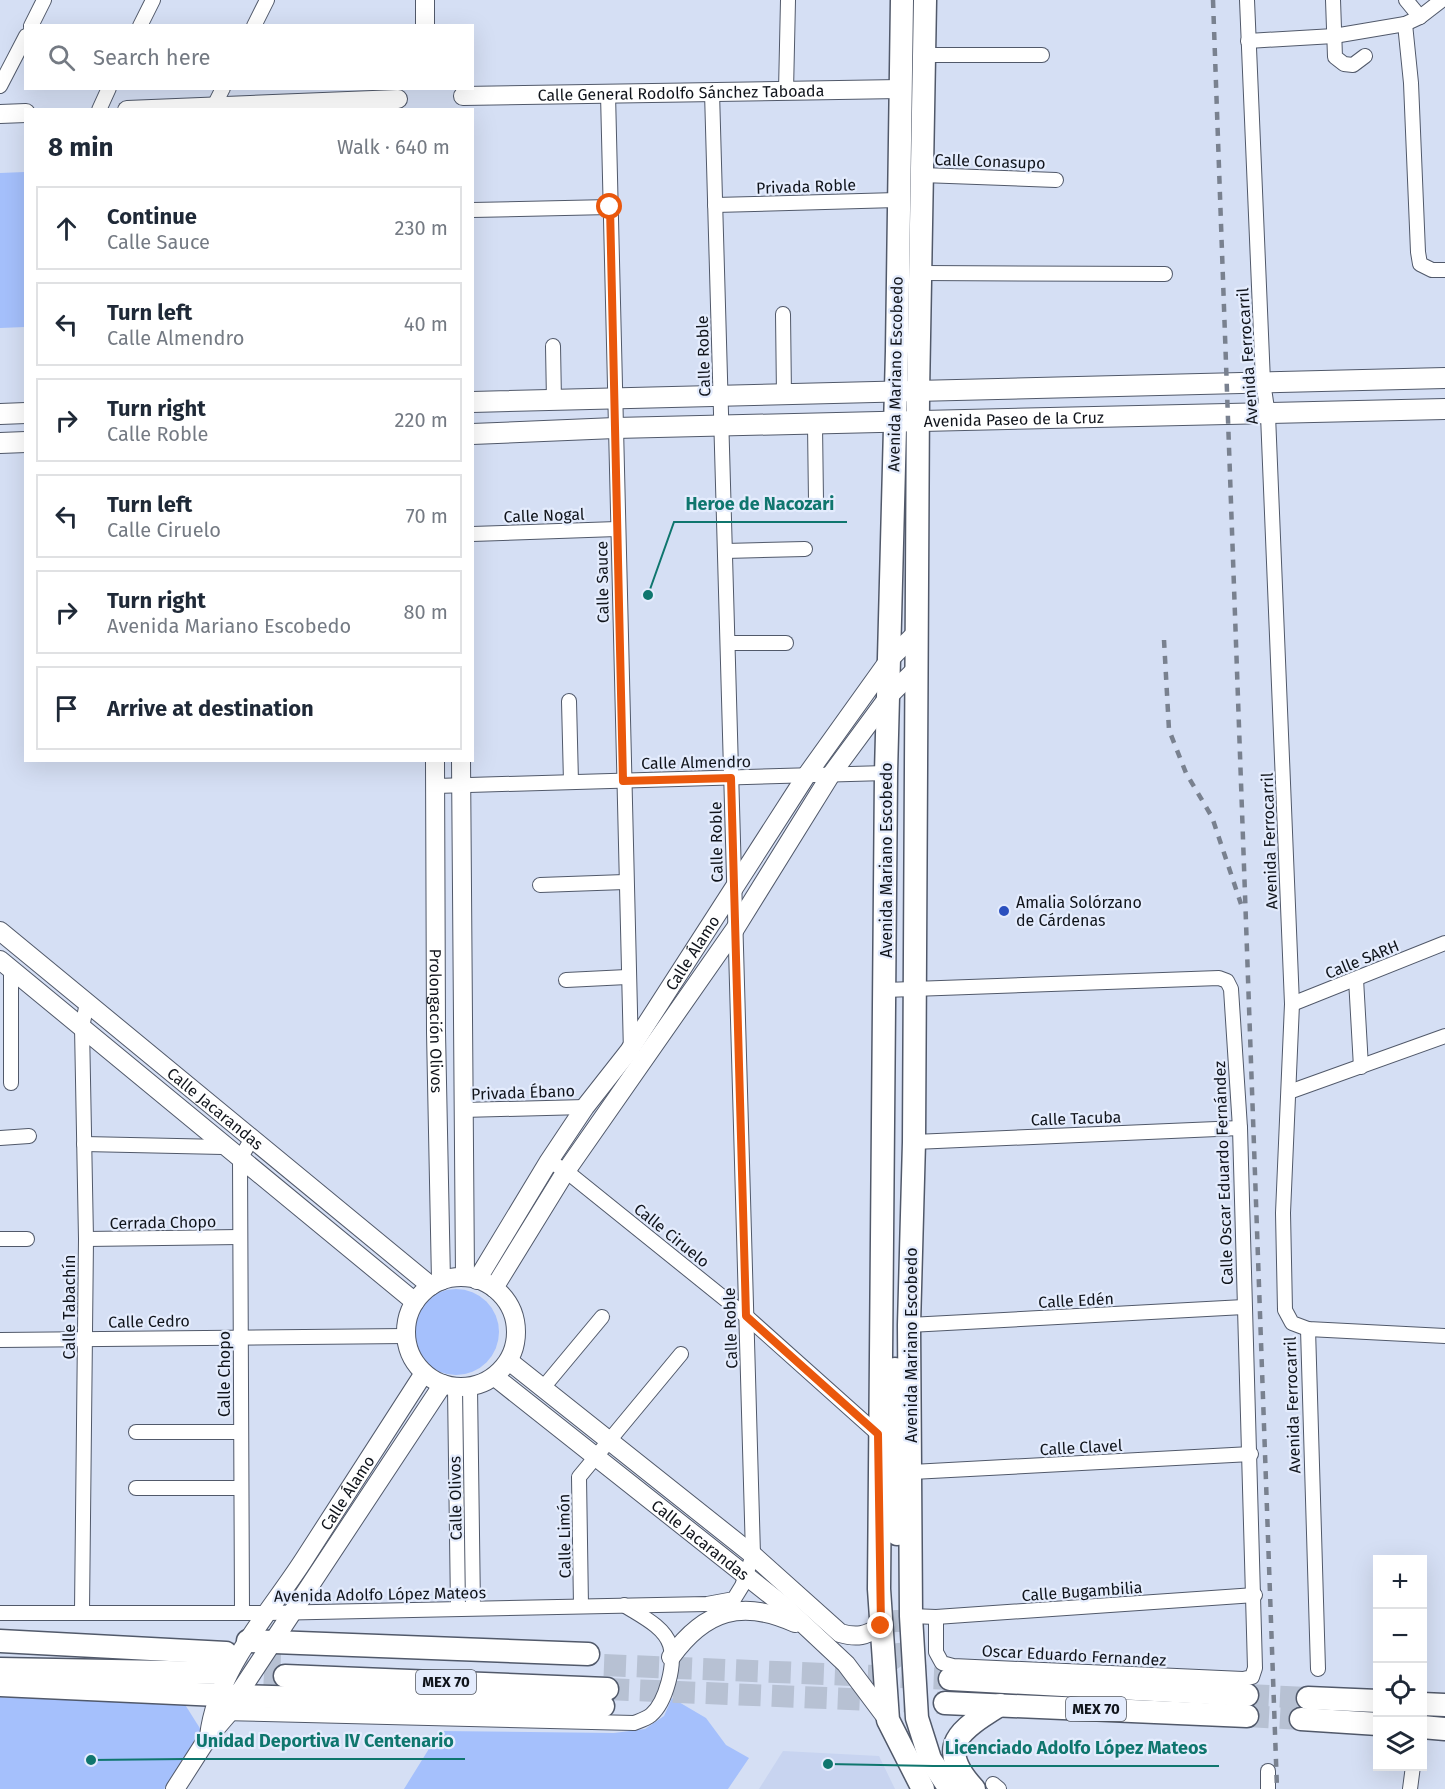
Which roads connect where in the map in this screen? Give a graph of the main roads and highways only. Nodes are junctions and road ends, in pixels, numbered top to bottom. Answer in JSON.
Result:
{"nodes":[{"id":1,"x":902,"y":0,"type":"edge"},
{"id":2,"x":925,"y":0,"type":"edge"},
{"id":3,"x":1445,"y":378,"type":"edge"},
{"id":4,"x":895,"y":393,"type":"junction"},
{"id":5,"x":918,"y":393,"type":"junction"},
{"id":6,"x":474,"y":402,"type":"edge"},
{"id":7,"x":1445,"y":409,"type":"edge"},
{"id":8,"x":24,"y":413,"type":"edge"},
{"id":9,"x":0,"y":414,"type":"edge"},
{"id":10,"x":918,"y":423,"type":"junction"},
{"id":11,"x":894,"y":424,"type":"junction"},
{"id":12,"x":474,"y":434,"type":"edge"},
{"id":13,"x":0,"y":442,"type":"edge"},
{"id":14,"x":24,"y":442,"type":"edge"},
{"id":15,"x":911,"y":1242,"type":"junction"},
{"id":16,"x":896,"y":1617,"type":"junction"},
{"id":17,"x":0,"y":1641,"type":"edge"},
{"id":18,"x":248,"y":1641,"type":"road end"},
{"id":19,"x":283,"y":1658,"type":"junction"},
{"id":20,"x":596,"y":1660,"type":"tunnel mouth"},
{"id":21,"x":0,"y":1669,"type":"edge"},
{"id":22,"x":950,"y":1679,"type":"tunnel mouth"},
{"id":23,"x":0,"y":1685,"type":"edge"},
{"id":24,"x":224,"y":1690,"type":"junction"},
{"id":25,"x":1373,"y":1701,"type":"edge"},
{"id":26,"x":945,"y":1703,"type":"tunnel mouth"},
{"id":27,"x":1427,"y":1704,"type":"edge"},
{"id":28,"x":999,"y":1705,"type":"junction"},
{"id":29,"x":1445,"y":1705,"type":"edge"},
{"id":30,"x":1373,"y":1723,"type":"edge"},
{"id":31,"x":1427,"y":1727,"type":"edge"},
{"id":32,"x":1445,"y":1729,"type":"edge"},
{"id":33,"x":989,"y":1788,"type":"edge"},
{"id":34,"x":923,"y":1789,"type":"edge"},
{"id":35,"x":950,"y":1789,"type":"edge"}],
"edges":[{"from":1,"to":4,"type":"main road","name":"Avenida Mariano Escobedo"},
{"from":2,"to":5,"type":"main road","name":"Avenida Mariano Escobedo"},
{"from":3,"to":5,"type":"main road","name":"Avenida Paseo de la Cruz"},
{"from":4,"to":5,"type":"main road","name":"Avenida Paseo de la Cruz"},
{"from":4,"to":6,"type":"main road","name":"Avenida Paseo de la Cruz"},
{"from":4,"to":11,"type":"main road","name":"Avenida Mariano Escobedo"},
{"from":5,"to":10,"type":"main road","name":"Avenida Mariano Escobedo"},
{"from":7,"to":10,"type":"main road","name":"Avenida Paseo de la Cruz"},
{"from":8,"to":9,"type":"main road"},
{"from":10,"to":11,"type":"main road","name":"Avenida Paseo de la Cruz"},
{"from":10,"to":15,"type":"main road","name":"Avenida Mariano Escobedo"},
{"from":11,"to":12,"type":"main road","name":"Avenida Paseo de la Cruz"},
{"from":11,"to":16,"type":"main road","name":"Avenida Mariano Escobedo"},
{"from":13,"to":14,"type":"main road"},
{"from":15,"to":16,"type":"main road","name":"Avenida Mariano Escobedo"},
{"from":15,"to":16,"type":"main road"},
{"from":16,"to":34,"type":"main road","name":"Avenida Mariano Escobedo"},
{"from":16,"to":35,"type":"main road","name":"Avenida Mariano Escobedo"},
{"from":17,"to":24,"type":"main road"},
{"from":18,"to":19,"type":"main road"},
{"from":19,"to":20,"type":"main road"},
{"from":19,"to":24,"type":"main road","number":"MEX 70"},
{"from":21,"to":24,"type":"main road"},
{"from":22,"to":28,"type":"main road","number":"MEX 70"},
{"from":23,"to":24,"type":"main road"},
{"from":25,"to":30,"type":"main road"},
{"from":26,"to":28,"type":"main road","number":"MEX 70"},
{"from":27,"to":29,"type":"main road"},
{"from":28,"to":33,"type":"main road"},
{"from":31,"to":32,"type":"main road"}]}
